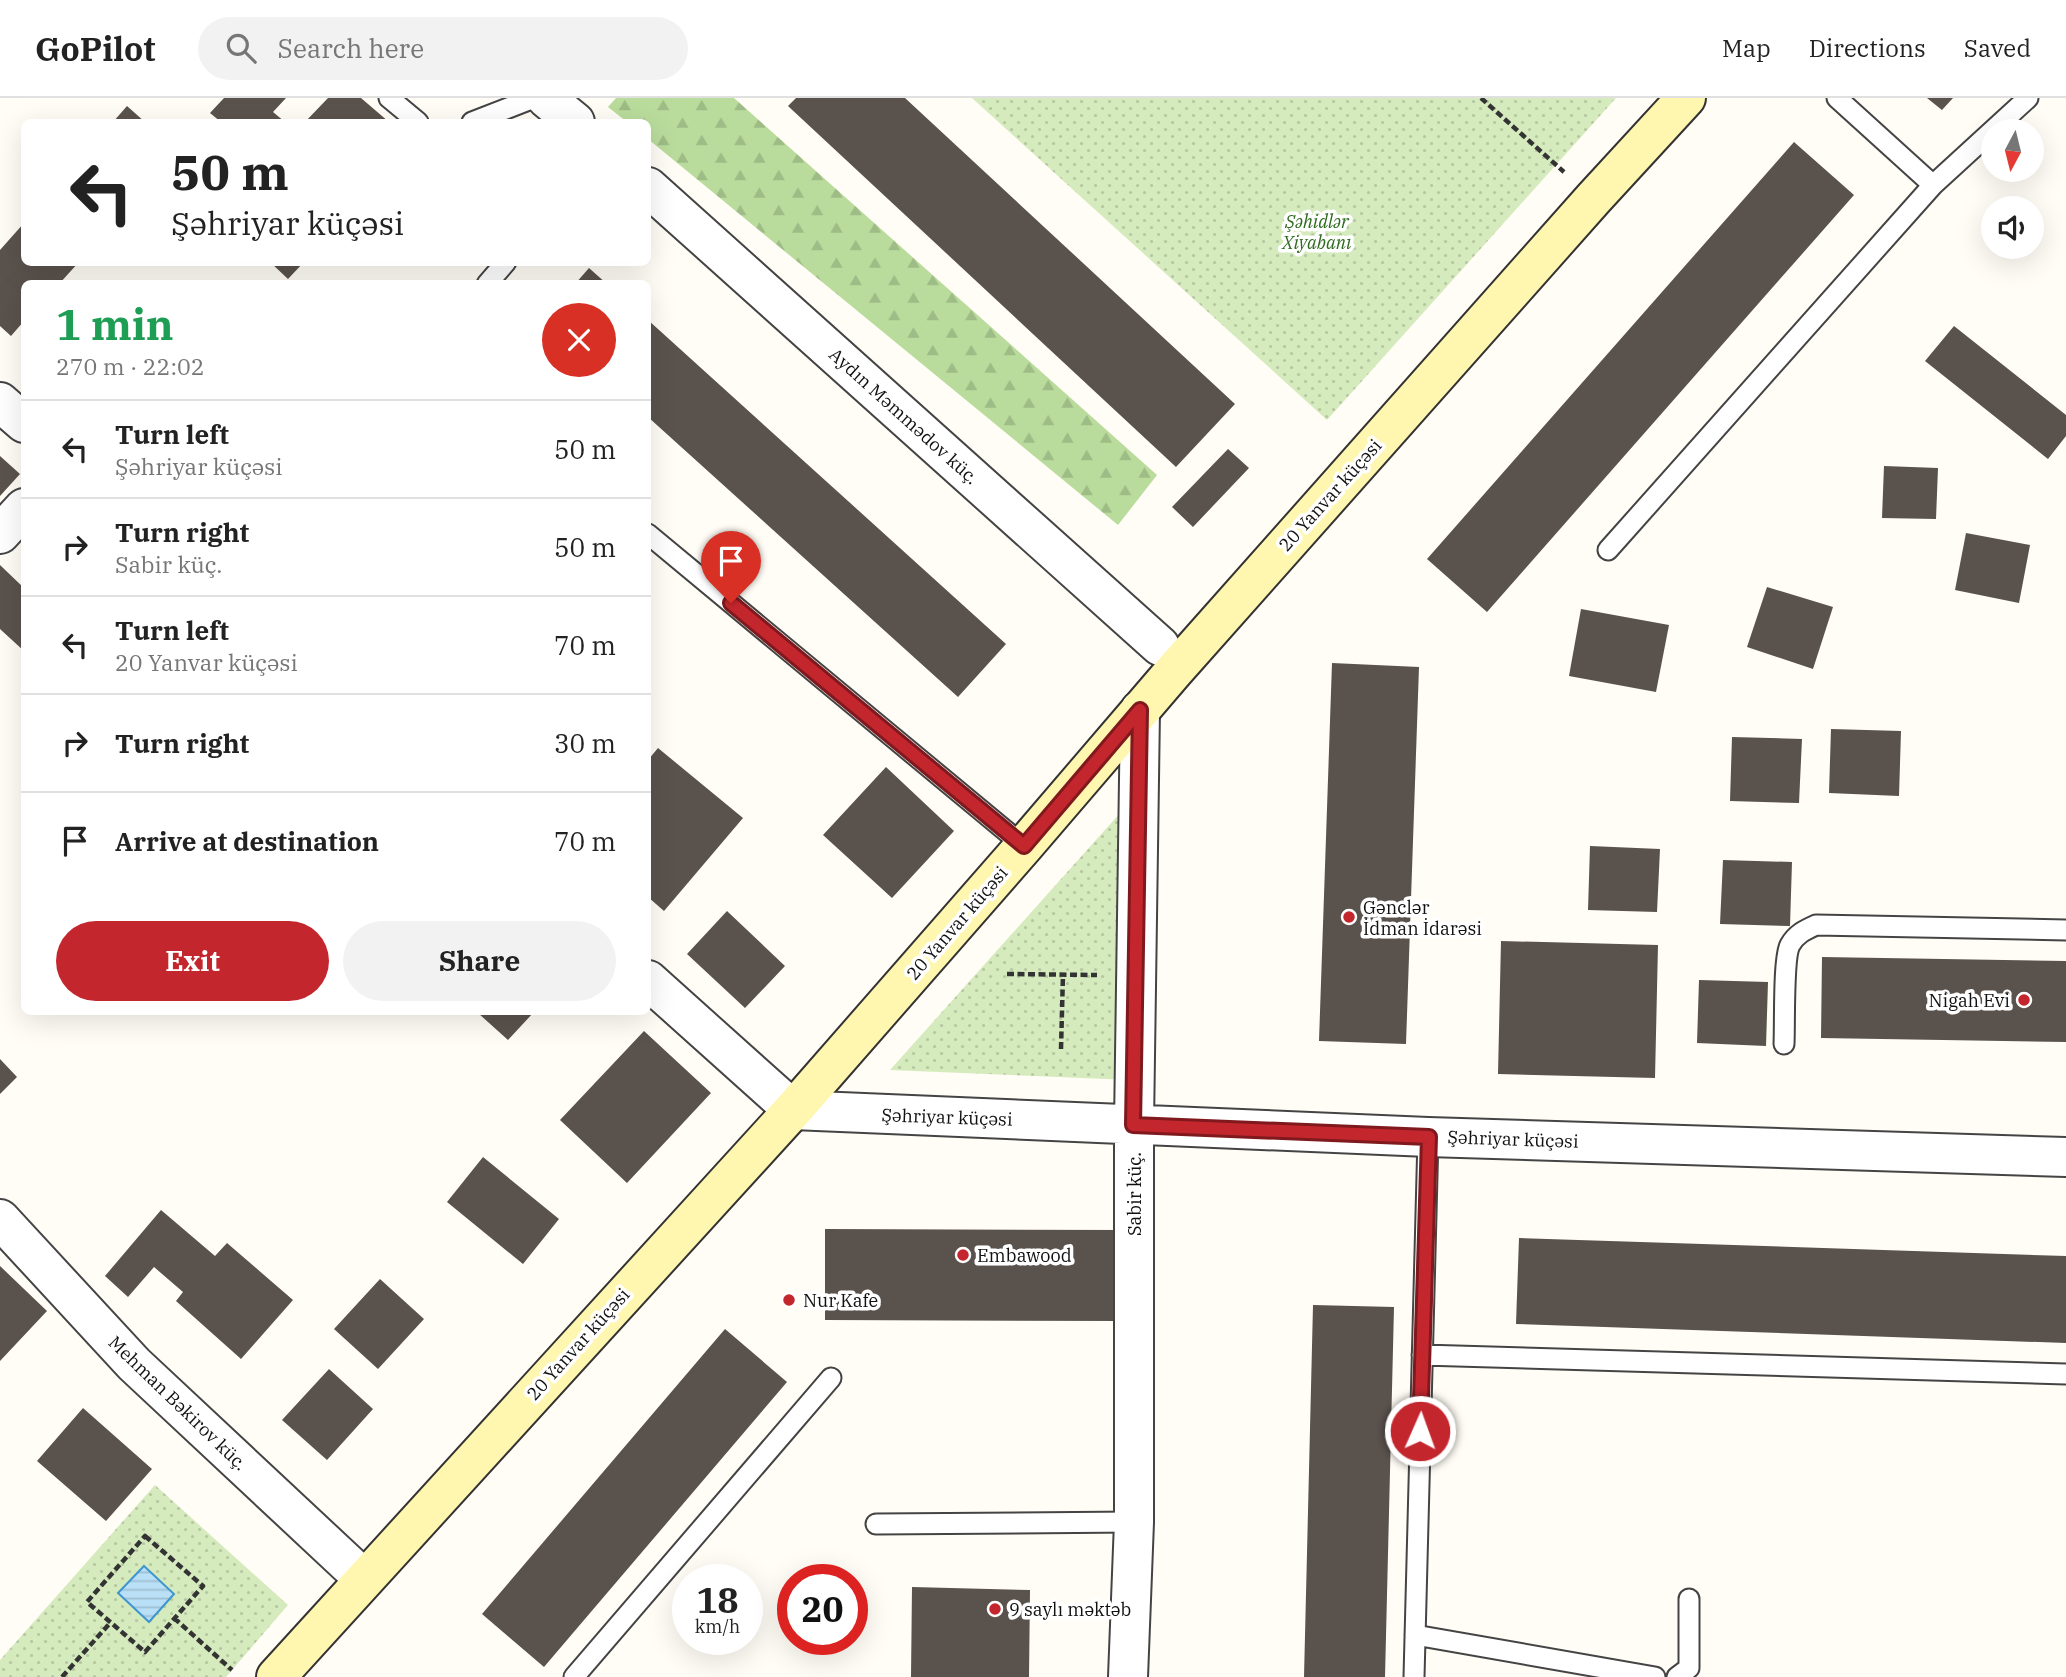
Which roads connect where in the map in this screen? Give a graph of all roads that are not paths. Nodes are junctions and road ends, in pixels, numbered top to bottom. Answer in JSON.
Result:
{"nodes":[{"id":1,"x":389,"y":98,"type":"edge"},
{"id":2,"x":1686,"y":98,"type":"edge"},
{"id":3,"x":1837,"y":98,"type":"edge"},
{"id":4,"x":2028,"y":98,"type":"edge"},
{"id":5,"x":560,"y":106,"type":"edge"},
{"id":6,"x":414,"y":119,"type":"edge"},
{"id":7,"x":488,"y":119,"type":"edge"},
{"id":8,"x":1933,"y":185,"type":"junction"},
{"id":9,"x":651,"y":190,"type":"edge"},
{"id":10,"x":503,"y":266,"type":"edge"},
{"id":11,"x":490,"y":280,"type":"edge"},
{"id":12,"x":0,"y":402,"type":"edge"},
{"id":13,"x":21,"y":420,"type":"edge"},
{"id":14,"x":21,"y":511,"type":"edge"},
{"id":15,"x":0,"y":534,"type":"edge"},
{"id":16,"x":651,"y":536,"type":"edge"},
{"id":17,"x":1608,"y":550,"type":"dead end"},
{"id":18,"x":1160,"y":646,"type":"dead end"},
{"id":19,"x":1140,"y":710,"type":"junction"},
{"id":20,"x":1024,"y":846,"type":"junction"},
{"id":21,"x":2066,"y":930,"type":"edge"},
{"id":22,"x":651,"y":982,"type":"edge"},
{"id":23,"x":1784,"y":1044,"type":"dead end"},
{"id":24,"x":793,"y":1110,"type":"junction"},
{"id":25,"x":1133,"y":1125,"type":"junction"},
{"id":26,"x":1429,"y":1137,"type":"junction"},
{"id":27,"x":2066,"y":1157,"type":"edge"},
{"id":28,"x":0,"y":1219,"type":"edge"},
{"id":29,"x":1422,"y":1355,"type":"junction"},
{"id":30,"x":2066,"y":1374,"type":"edge"},
{"id":31,"x":831,"y":1378,"type":"dead end"},
{"id":32,"x":1134,"y":1522,"type":"junction"},
{"id":33,"x":876,"y":1524,"type":"dead end"},
{"id":34,"x":364,"y":1579,"type":"junction"},
{"id":35,"x":1689,"y":1599,"type":"dead end"},
{"id":36,"x":1415,"y":1635,"type":"junction"},
{"id":37,"x":276,"y":1677,"type":"edge"},
{"id":38,"x":574,"y":1677,"type":"edge"},
{"id":39,"x":1128,"y":1677,"type":"edge"},
{"id":40,"x":1414,"y":1677,"type":"edge"},
{"id":41,"x":1655,"y":1677,"type":"edge"},
{"id":42,"x":1677,"y":1677,"type":"edge"}],
"edges":[{"from":1,"to":6,"type":"lane"},
{"from":2,"to":19,"type":"main road","name":"20 Yanvar küçəsi"},
{"from":3,"to":8,"type":"lane"},
{"from":4,"to":8,"type":"lane"},
{"from":5,"to":7,"type":"lane"},
{"from":8,"to":17,"type":"lane"},
{"from":9,"to":18,"type":"street","name":"Aydın Məmmədov küç."},
{"from":10,"to":11,"type":"lane"},
{"from":12,"to":13,"type":"street"},
{"from":14,"to":15,"type":"street"},
{"from":16,"to":20,"type":"lane"},
{"from":19,"to":20,"type":"main road","name":"20 Yanvar küçəsi"},
{"from":19,"to":25,"type":"street","name":"Sabir küç."},
{"from":20,"to":24,"type":"main road","name":"20 Yanvar küçəsi"},
{"from":21,"to":23,"type":"lane"},
{"from":22,"to":24,"type":"street"},
{"from":24,"to":25,"type":"street","name":"Şəhriyar küçəsi"},
{"from":24,"to":34,"type":"main road","name":"20 Yanvar küçəsi"},
{"from":25,"to":26,"type":"street","name":"Şəhriyar küçəsi"},
{"from":25,"to":32,"type":"street","name":"Sabir küç."},
{"from":26,"to":27,"type":"street","name":"Şəhriyar küçəsi"},
{"from":26,"to":29,"type":"lane"},
{"from":28,"to":34,"type":"street","name":"Mehman Bəkirov küç."},
{"from":29,"to":30,"type":"lane"},
{"from":29,"to":36,"type":"lane"},
{"from":31,"to":38,"type":"lane"},
{"from":32,"to":33,"type":"lane"},
{"from":32,"to":39,"type":"street","name":"Sabir küç."},
{"from":34,"to":37,"type":"main road","name":"20 Yanvar küçəsi"},
{"from":35,"to":42,"type":"lane"},
{"from":36,"to":40,"type":"lane"},
{"from":36,"to":41,"type":"lane"}]}
